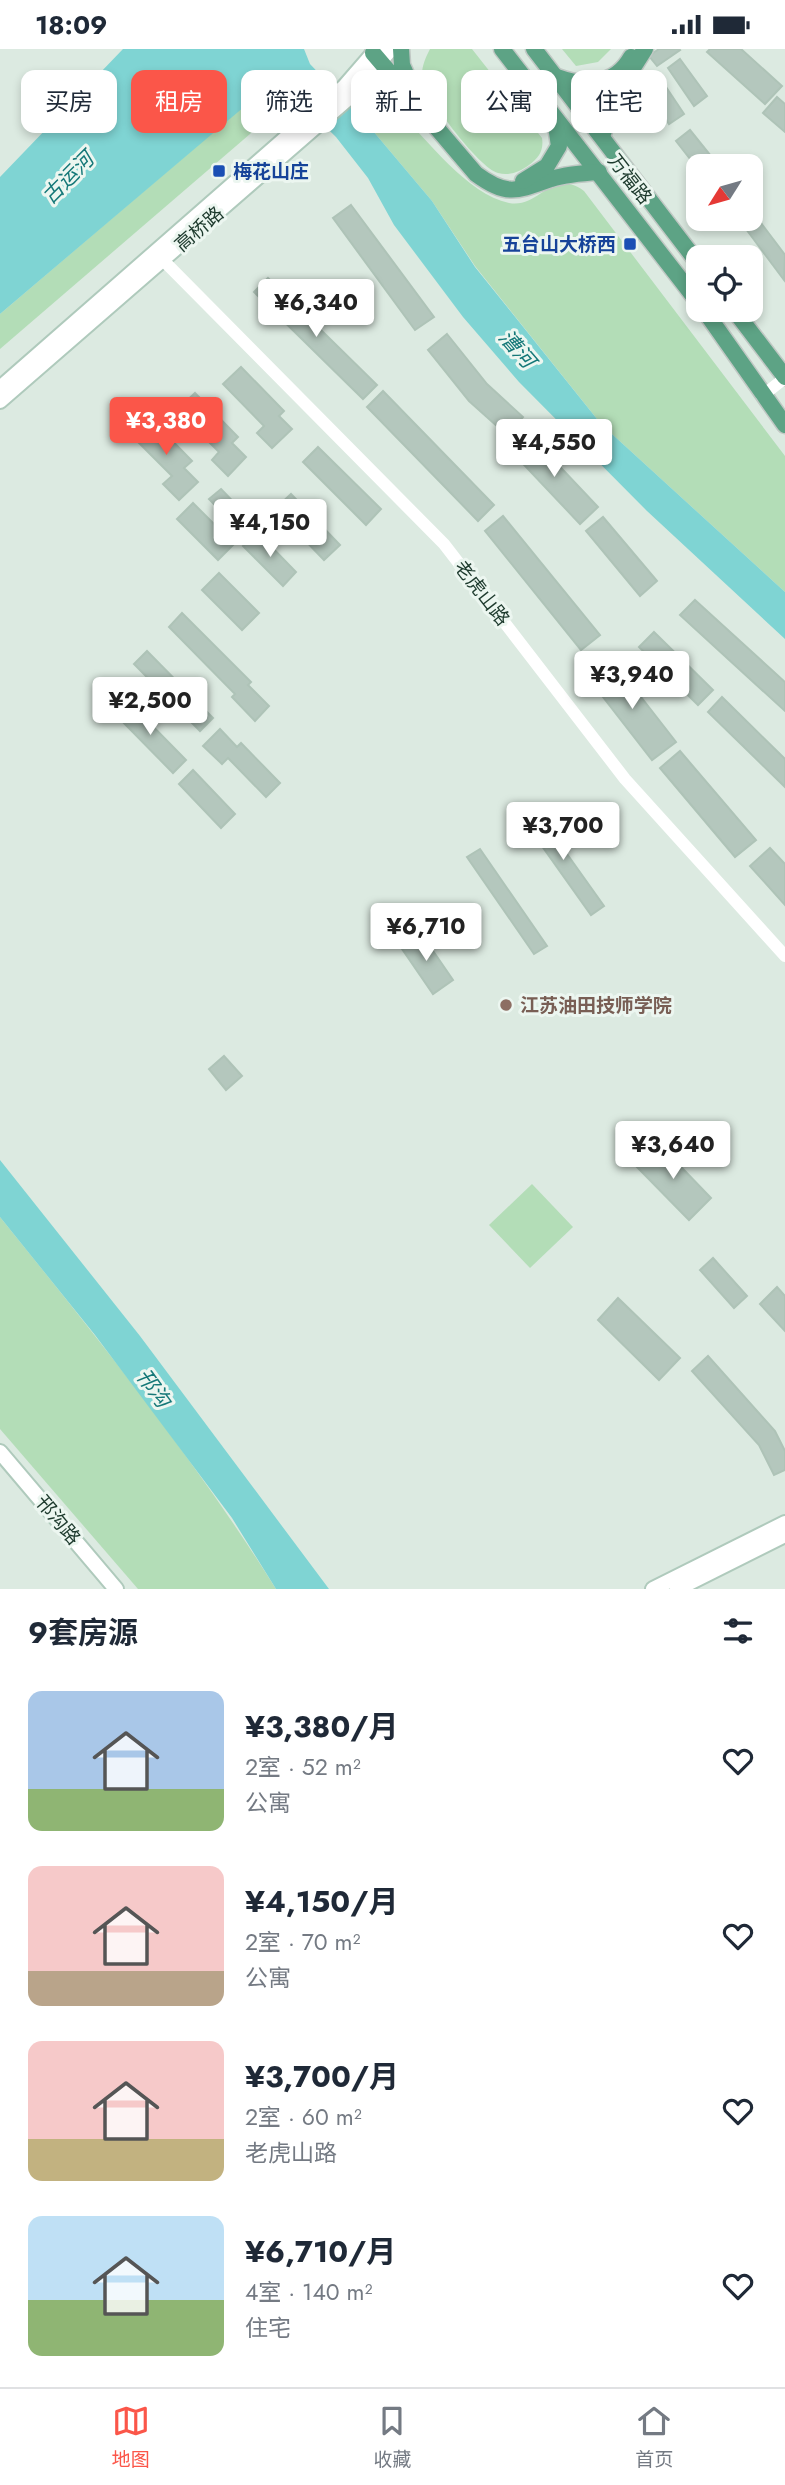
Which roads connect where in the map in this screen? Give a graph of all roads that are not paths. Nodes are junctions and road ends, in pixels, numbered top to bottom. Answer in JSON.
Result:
{"nodes":[{"id":1,"x":401,"y":49,"type":"edge"},
{"id":2,"x":502,"y":49,"type":"edge"},
{"id":3,"x":534,"y":49,"type":"edge"},
{"id":4,"x":635,"y":49,"type":"edge"},
{"id":5,"x":645,"y":49,"type":"edge"},
{"id":6,"x":381,"y":53,"type":"edge"},
{"id":7,"x":367,"y":70,"type":"edge"},
{"id":8,"x":394,"y":70,"type":"edge"},
{"id":9,"x":403,"y":70,"type":"edge"},
{"id":10,"x":518,"y":70,"type":"edge"},
{"id":11,"x":550,"y":70,"type":"edge"},
{"id":12,"x":557,"y":77,"type":"edge"},
{"id":13,"x":557,"y":78,"type":"edge"},
{"id":14,"x":351,"y":90,"type":"edge"},
{"id":15,"x":557,"y":120,"type":"edge"},
{"id":16,"x":557,"y":132,"type":"edge"},
{"id":17,"x":442,"y":133,"type":"edge"},
{"id":18,"x":447,"y":133,"type":"edge"},
{"id":19,"x":602,"y":136,"type":"junction"},
{"id":20,"x":599,"y":172,"type":"junction"},
{"id":21,"x":686,"y":247,"type":"edge"},
{"id":22,"x":159,"y":256,"type":"junction"},
{"id":23,"x":686,"y":286,"type":"edge"},
{"id":24,"x":713,"y":322,"type":"edge"},
{"id":25,"x":743,"y":322,"type":"edge"},
{"id":26,"x":785,"y":378,"type":"edge"},
{"id":27,"x":0,"y":388,"type":"edge"},
{"id":28,"x":762,"y":396,"type":"junction"},
{"id":29,"x":0,"y":401,"type":"edge"},
{"id":30,"x":785,"y":425,"type":"edge"},
{"id":31,"x":785,"y":957,"type":"edge"},
{"id":32,"x":0,"y":1452,"type":"edge"},
{"id":33,"x":0,"y":1467,"type":"edge"},
{"id":34,"x":785,"y":1524,"type":"edge"},
{"id":35,"x":785,"y":1535,"type":"edge"},
{"id":36,"x":103,"y":1589,"type":"edge"},
{"id":37,"x":116,"y":1589,"type":"edge"},
{"id":38,"x":653,"y":1589,"type":"edge"},
{"id":39,"x":677,"y":1589,"type":"edge"}],
"edges":[{"from":1,"to":9,"type":"main road"},
{"from":2,"to":10,"type":"main road","name":"万福路"},
{"from":3,"to":11,"type":"main road","name":"万福路"},
{"from":4,"to":12,"type":"main road"},
{"from":5,"to":19,"type":"main road"},
{"from":6,"to":7,"type":"main road","name":"高桥路"},
{"from":6,"to":8,"type":"main road"},
{"from":13,"to":19,"type":"main road","name":"万福路"},
{"from":14,"to":22,"type":"main road","name":"高桥路"},
{"from":15,"to":20,"type":"main road","name":"万福路"},
{"from":16,"to":18,"type":"main road"},
{"from":17,"to":20,"type":"main road"},
{"from":19,"to":21,"type":"main road","name":"万福路"},
{"from":20,"to":23,"type":"main road","name":"万福路"},
{"from":22,"to":27,"type":"main road","name":"高桥路"},
{"from":22,"to":29,"type":"main road","name":"高桥路"},
{"from":22,"to":31,"type":"street","name":"老虎山路"},
{"from":24,"to":28,"type":"main road"},
{"from":25,"to":26,"type":"main road"},
{"from":26,"to":28,"type":"street"},
{"from":28,"to":30,"type":"main road"},
{"from":32,"to":37,"type":"main road","name":"邗沟路"},
{"from":33,"to":36,"type":"main road","name":"邗沟路"},
{"from":34,"to":38,"type":"main road"},
{"from":35,"to":39,"type":"main road"}]}
